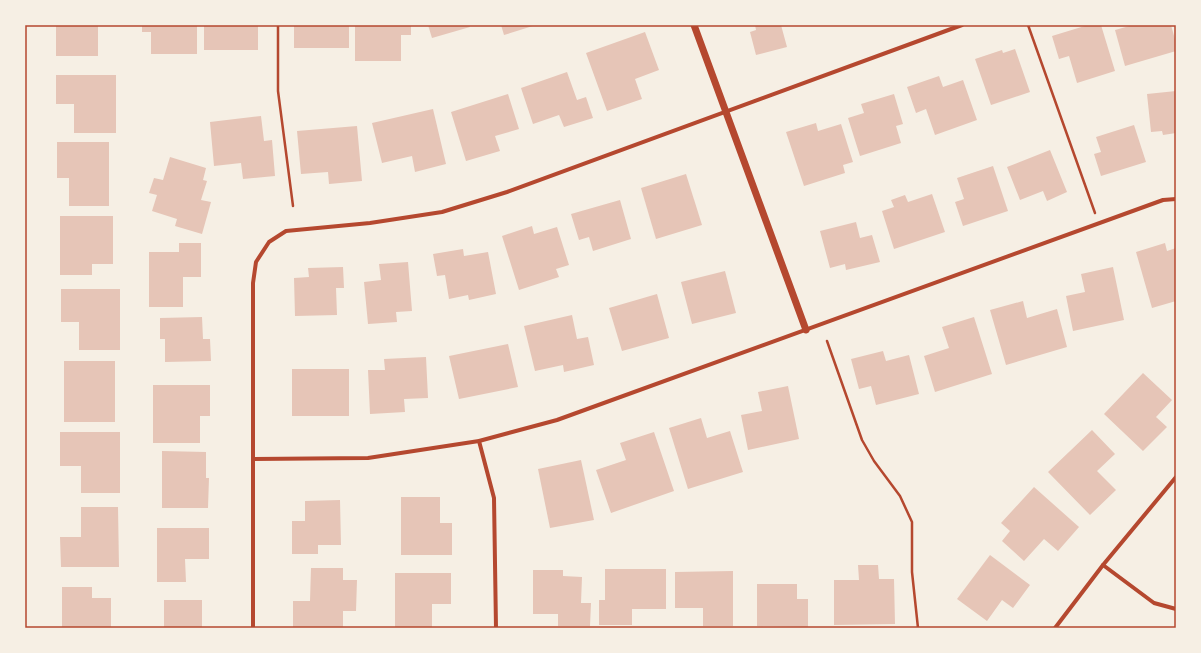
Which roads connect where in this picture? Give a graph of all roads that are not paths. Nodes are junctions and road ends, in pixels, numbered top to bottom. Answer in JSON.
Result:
{"nodes":[{"id":1,"x":694,"y":25,"type":"edge"},
{"id":2,"x":962,"y":25,"type":"edge"},
{"id":3,"x":726,"y":112,"type":"junction"},
{"id":4,"x":1176,"y":199,"type":"edge"},
{"id":5,"x":806,"y":330,"type":"junction"},
{"id":6,"x":479,"y":441,"type":"junction"},
{"id":7,"x":253,"y":459,"type":"junction"},
{"id":8,"x":1176,"y":477,"type":"edge"},
{"id":9,"x":1103,"y":565,"type":"junction"},
{"id":10,"x":1176,"y":609,"type":"edge"},
{"id":11,"x":253,"y":628,"type":"edge"},
{"id":12,"x":496,"y":628,"type":"edge"},
{"id":13,"x":1055,"y":628,"type":"edge"}],
"edges":[{"from":1,"to":3,"type":"street"},
{"from":2,"to":3,"type":"street"},
{"from":3,"to":5,"type":"street"},
{"from":3,"to":7,"type":"street"},
{"from":4,"to":5,"type":"street"},
{"from":5,"to":6,"type":"street"},
{"from":6,"to":7,"type":"street"},
{"from":6,"to":12,"type":"street"},
{"from":7,"to":11,"type":"street"},
{"from":8,"to":9,"type":"street"},
{"from":9,"to":10,"type":"street"},
{"from":9,"to":13,"type":"street"}]}
